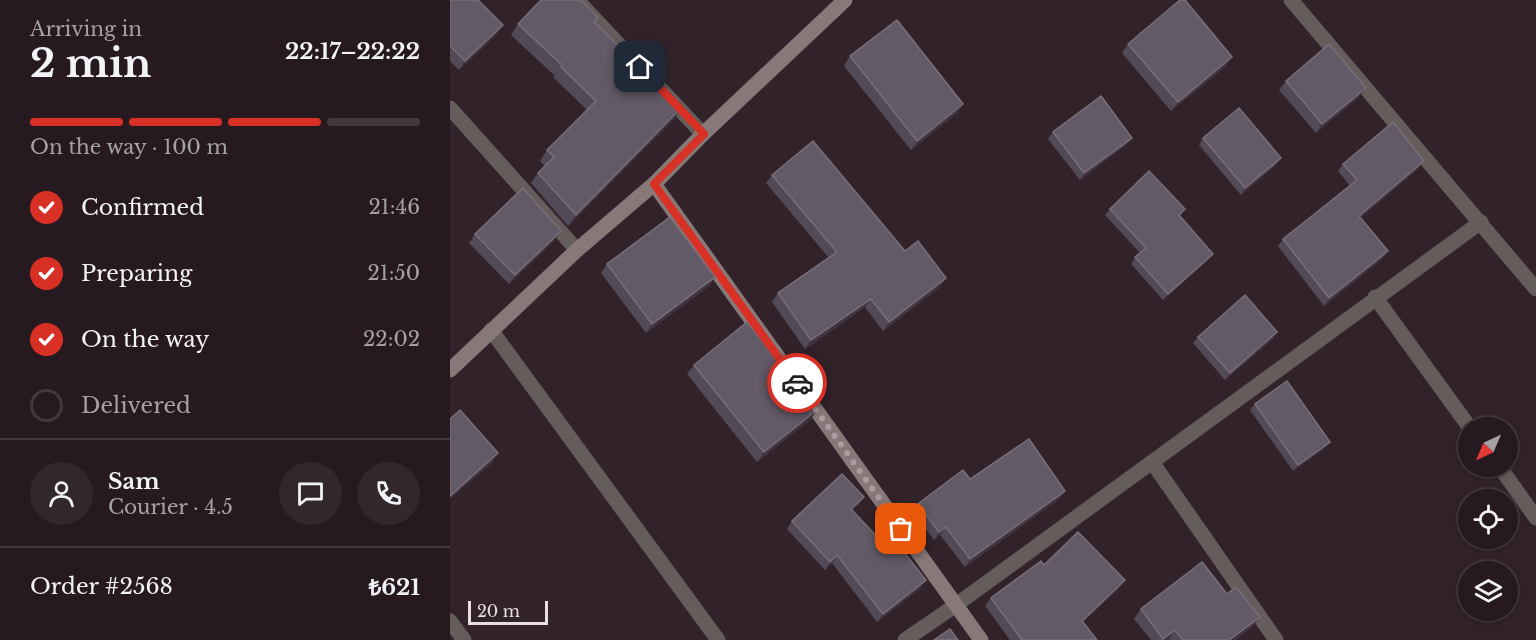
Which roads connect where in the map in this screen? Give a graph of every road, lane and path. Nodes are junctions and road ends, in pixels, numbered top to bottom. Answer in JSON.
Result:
{"nodes":[{"id":1,"x":577,"y":0,"type":"edge"},
{"id":2,"x":845,"y":0,"type":"edge"},
{"id":3,"x":1291,"y":0,"type":"edge"},
{"id":4,"x":450,"y":108,"type":"edge"},
{"id":5,"x":704,"y":134,"type":"junction"},
{"id":6,"x":654,"y":184,"type":"junction"},
{"id":7,"x":1480,"y":222,"type":"junction"},
{"id":8,"x":577,"y":250,"type":"junction"},
{"id":9,"x":1536,"y":289,"type":"edge"},
{"id":10,"x":1376,"y":297,"type":"junction"},
{"id":11,"x":491,"y":330,"type":"junction"},
{"id":12,"x":450,"y":370,"type":"edge"},
{"id":13,"x":1462,"y":417,"type":"edge"},
{"id":14,"x":1152,"y":462,"type":"junction"},
{"id":15,"x":1507,"y":477,"type":"edge"},
{"id":16,"x":1536,"y":518,"type":"edge"},
{"id":17,"x":956,"y":605,"type":"junction"},
{"id":18,"x":450,"y":621,"type":"edge"},
{"id":19,"x":464,"y":640,"type":"edge"},
{"id":20,"x":718,"y":640,"type":"edge"},
{"id":21,"x":905,"y":640,"type":"edge"},
{"id":22,"x":981,"y":640,"type":"edge"},
{"id":23,"x":1276,"y":640,"type":"edge"}],
"edges":[{"from":1,"to":5,"type":"street"},
{"from":2,"to":5,"type":"street"},
{"from":3,"to":7,"type":"street"},
{"from":4,"to":8,"type":"street"},
{"from":5,"to":6,"type":"street"},
{"from":6,"to":8,"type":"street"},
{"from":6,"to":17,"type":"street"},
{"from":7,"to":9,"type":"street"},
{"from":7,"to":10,"type":"street"},
{"from":8,"to":11,"type":"street"},
{"from":10,"to":13,"type":"street"},
{"from":10,"to":14,"type":"street"},
{"from":11,"to":12,"type":"street"},
{"from":11,"to":20,"type":"street"},
{"from":14,"to":17,"type":"street"},
{"from":14,"to":23,"type":"street"},
{"from":15,"to":16,"type":"street"},
{"from":17,"to":21,"type":"street"},
{"from":17,"to":22,"type":"street"},
{"from":18,"to":19,"type":"street"}]}
